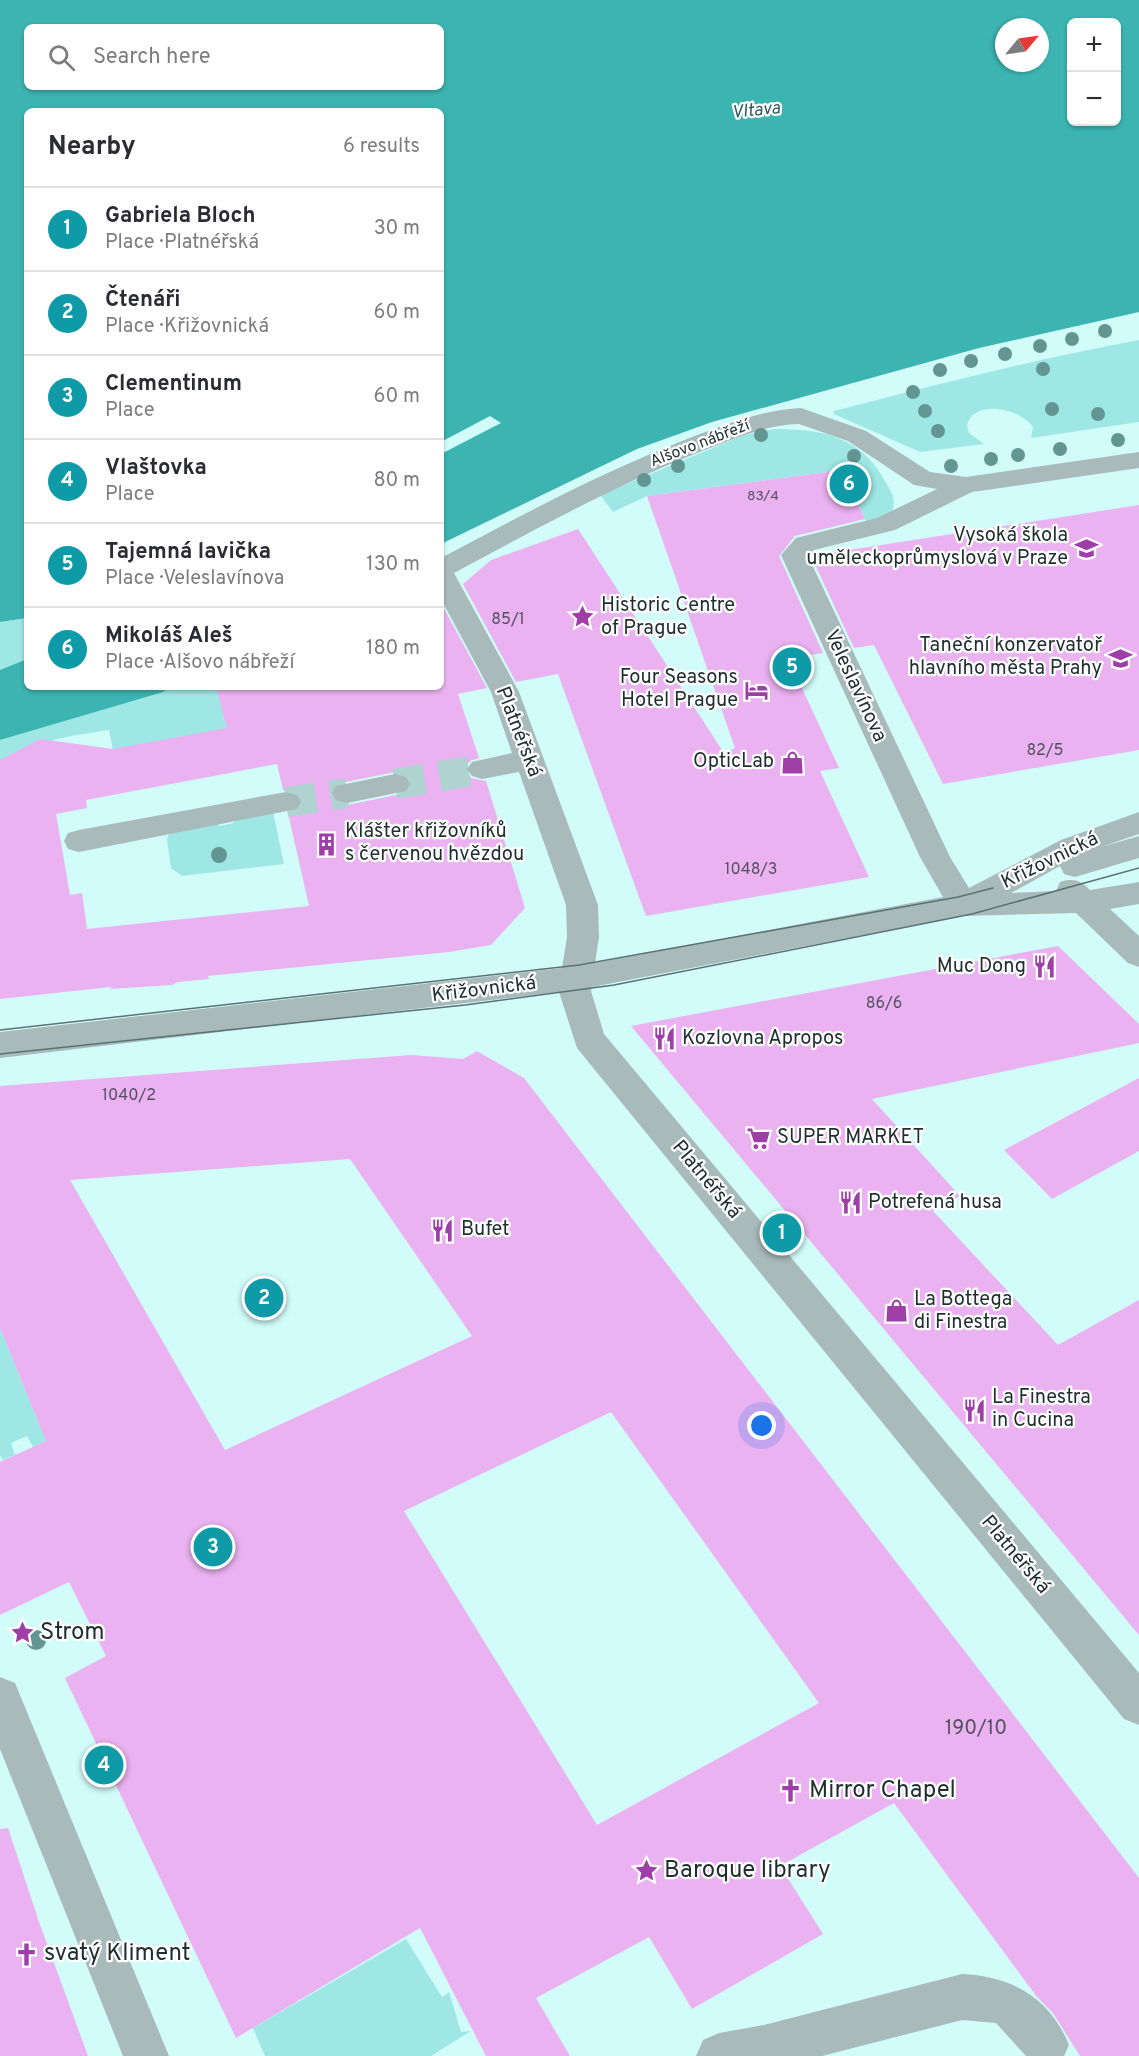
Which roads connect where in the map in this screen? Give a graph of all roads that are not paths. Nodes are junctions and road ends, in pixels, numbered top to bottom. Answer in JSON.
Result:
{"nodes":[{"id":1,"x":1139,"y":460,"type":"edge"},
{"id":2,"x":966,"y":485,"type":"junction"},
{"id":3,"x":886,"y":524,"type":"joint"},
{"id":4,"x":444,"y":569,"type":"edge"},
{"id":5,"x":444,"y":577,"type":"edge"},
{"id":6,"x":530,"y":760,"type":"junction"},
{"id":7,"x":482,"y":769,"type":"tunnel mouth"},
{"id":8,"x":395,"y":784,"type":"tunnel mouth"},
{"id":9,"x":347,"y":793,"type":"tunnel mouth"},
{"id":10,"x":286,"y":802,"type":"tunnel mouth"},
{"id":11,"x":1139,"y":823,"type":"edge"},
{"id":12,"x":79,"y":841,"type":"dead end"},
{"id":13,"x":1139,"y":848,"type":"edge"},
{"id":14,"x":1046,"y":867,"type":"junction"},
{"id":15,"x":1139,"y":893,"type":"edge"},
{"id":16,"x":1083,"y":902,"type":"junction"},
{"id":17,"x":963,"y":905,"type":"junction"},
{"id":18,"x":1139,"y":955,"type":"edge"},
{"id":19,"x":577,"y":978,"type":"junction"},
{"id":20,"x":0,"y":1045,"type":"edge"},
{"id":21,"x":0,"y":1697,"type":"edge"},
{"id":22,"x":1139,"y":1706,"type":"edge"},
{"id":23,"x":1046,"y":2045,"type":"dead end"},
{"id":24,"x":146,"y":2056,"type":"edge"},
{"id":25,"x":719,"y":2056,"type":"edge"}],
"edges":[{"from":1,"to":2,"type":"street","name":"Alšovo nábřeží"},
{"from":2,"to":3,"type":"street","name":"Alšovo nábřeží"},
{"from":2,"to":4,"type":"street","name":"Alšovo nábřeží"},
{"from":3,"to":17,"type":"street","name":"Veleslavínova"},
{"from":5,"to":6,"type":"street","name":"Platnéřská"},
{"from":6,"to":7,"type":"street"},
{"from":6,"to":19,"type":"street","name":"Platnéřská"},
{"from":8,"to":9,"type":"street"},
{"from":10,"to":12,"type":"street"},
{"from":11,"to":14,"type":"street","name":"Křižovnická"},
{"from":13,"to":14,"type":"street"},
{"from":14,"to":16,"type":"street"},
{"from":14,"to":17,"type":"street","name":"Křižovnická"},
{"from":15,"to":16,"type":"street","name":"Křižovnická"},
{"from":16,"to":17,"type":"street","name":"Křižovnická"},
{"from":16,"to":18,"type":"street"},
{"from":17,"to":19,"type":"street","name":"Křižovnická"},
{"from":19,"to":20,"type":"street","name":"Křižovnická"},
{"from":19,"to":22,"type":"street","name":"Platnéřská"},
{"from":21,"to":24,"type":"street"},
{"from":23,"to":25,"type":"street"}]}
